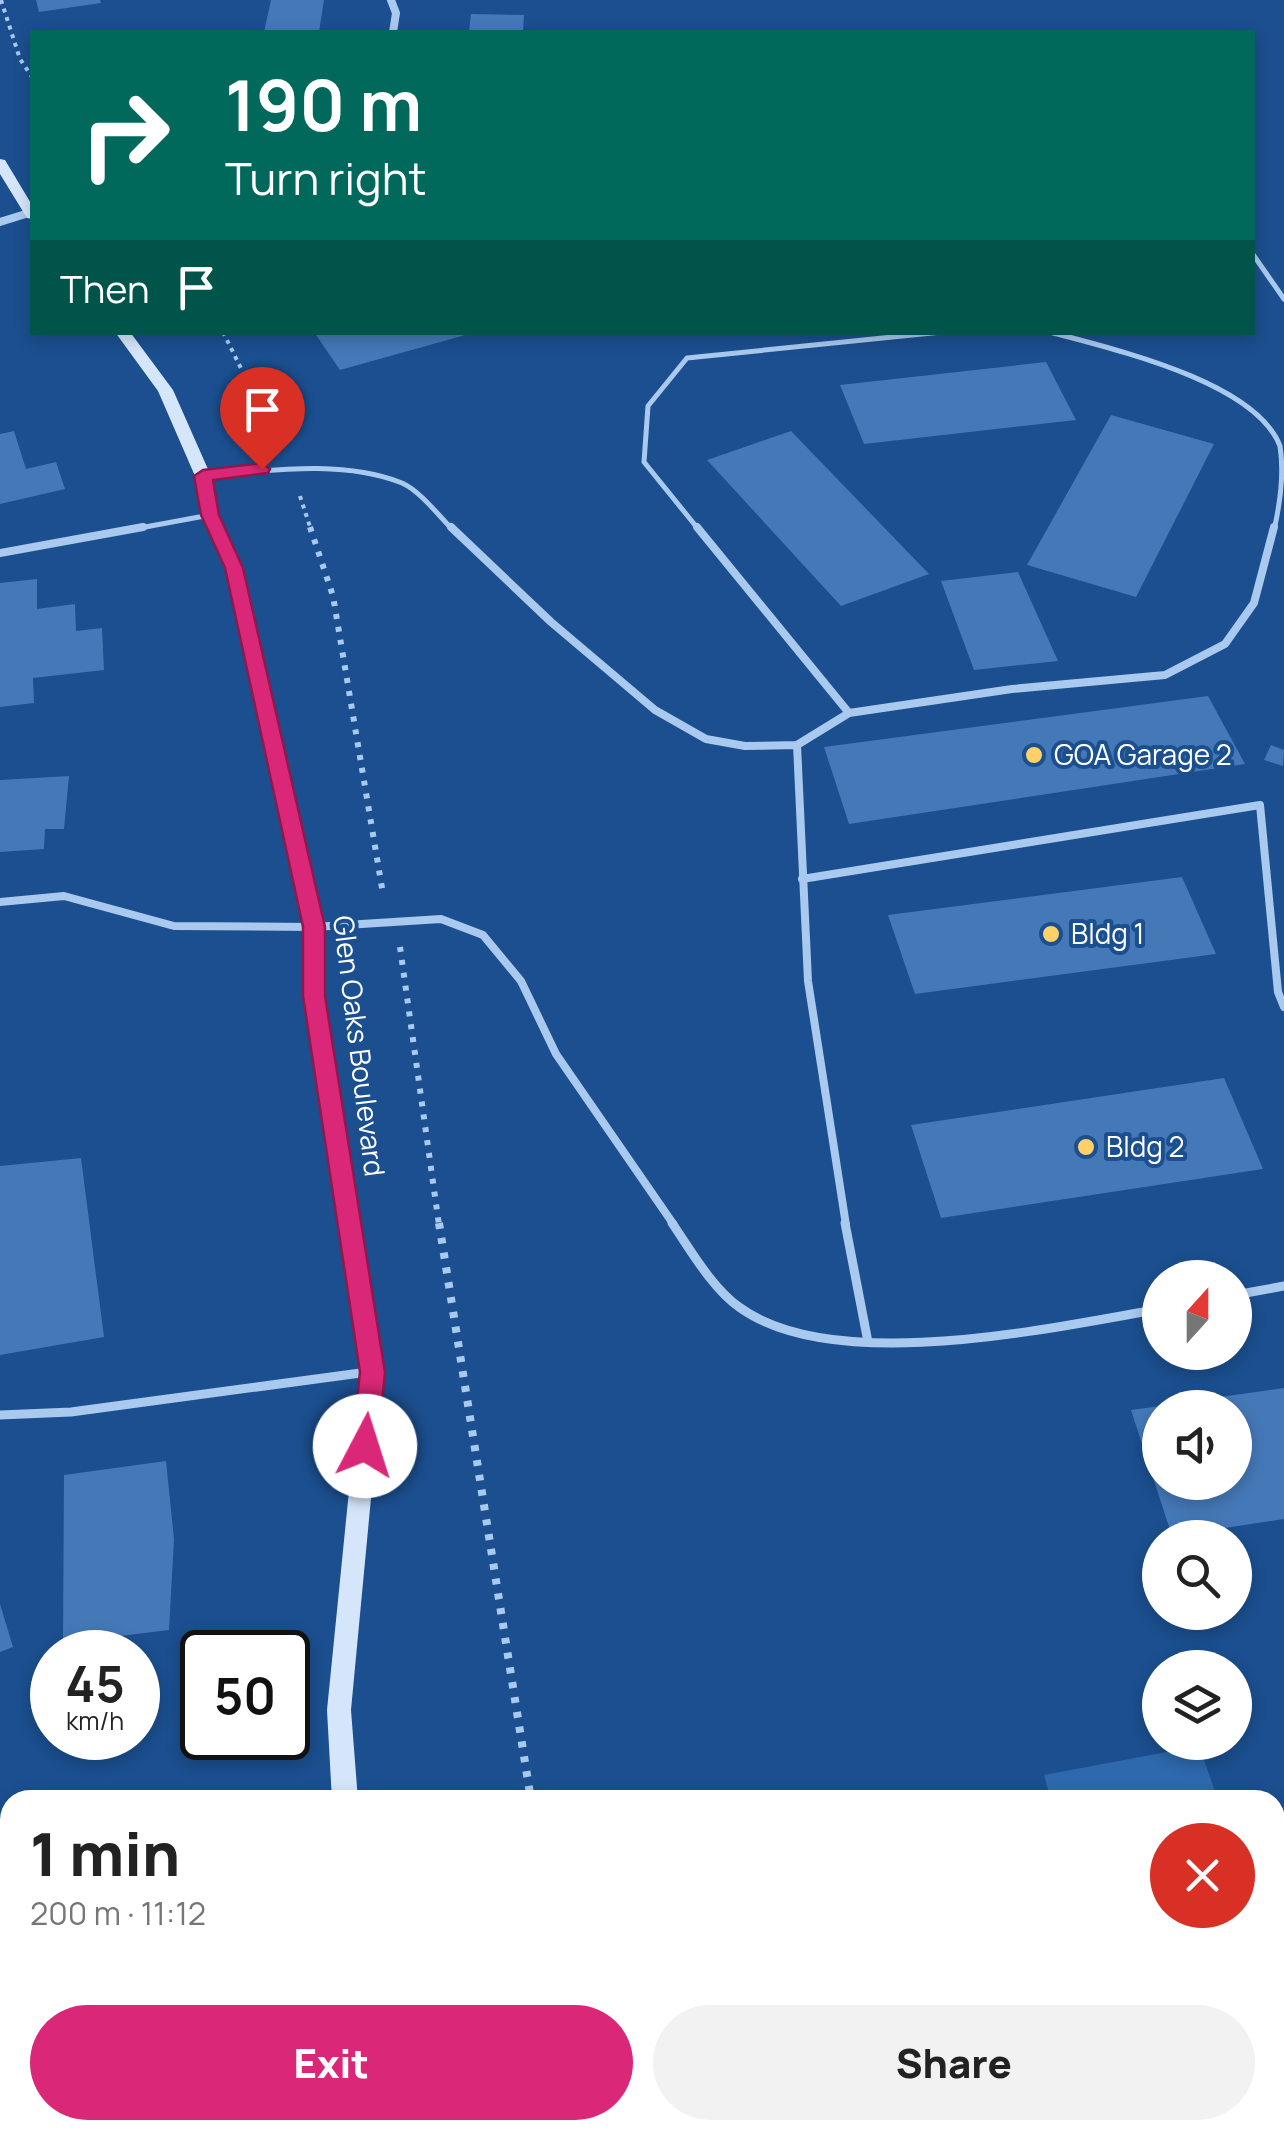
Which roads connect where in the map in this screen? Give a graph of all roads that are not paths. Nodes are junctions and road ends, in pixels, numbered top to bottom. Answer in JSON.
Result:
{"nodes":[{"id":1,"x":392,"y":0,"type":"edge"},
{"id":2,"x":393,"y":30,"type":"edge"},
{"id":3,"x":0,"y":163,"type":"edge"},
{"id":4,"x":30,"y":210,"type":"edge"},
{"id":5,"x":30,"y":214,"type":"edge"},
{"id":6,"x":0,"y":222,"type":"edge"},
{"id":7,"x":1255,"y":257,"type":"edge"},
{"id":8,"x":1284,"y":299,"type":"edge"},
{"id":9,"x":124,"y":335,"type":"edge"},
{"id":10,"x":913,"y":335,"type":"edge"},
{"id":11,"x":1061,"y":335,"type":"edge"},
{"id":12,"x":203,"y":476,"type":"junction"},
{"id":13,"x":210,"y":515,"type":"junction"},
{"id":14,"x":0,"y":553,"type":"edge"},
{"id":15,"x":849,"y":713,"type":"junction"},
{"id":16,"x":797,"y":745,"type":"junction"},
{"id":17,"x":802,"y":879,"type":"junction"},
{"id":18,"x":0,"y":902,"type":"edge"},
{"id":19,"x":314,"y":927,"type":"junction"},
{"id":20,"x":1284,"y":1007,"type":"edge"},
{"id":21,"x":1284,"y":1286,"type":"edge"},
{"id":22,"x":1252,"y":1292,"type":"edge"},
{"id":23,"x":1142,"y":1311,"type":"edge"},
{"id":24,"x":868,"y":1342,"type":"junction"},
{"id":25,"x":372,"y":1372,"type":"junction"},
{"id":26,"x":0,"y":1415,"type":"edge"},
{"id":27,"x":344,"y":1790,"type":"edge"}],
"edges":[{"from":1,"to":2,"type":"street"},
{"from":3,"to":4,"type":"main road"},
{"from":5,"to":6,"type":"street"},
{"from":7,"to":8,"type":"lane"},
{"from":9,"to":12,"type":"main road","name":"Glen Oaks Boulevard"},
{"from":10,"to":15,"type":"lane"},
{"from":11,"to":15,"type":"lane"},
{"from":12,"to":13,"type":"main road","name":"Glen Oaks Boulevard"},
{"from":12,"to":16,"type":"lane"},
{"from":13,"to":14,"type":"lane"},
{"from":13,"to":19,"type":"main road","name":"Glen Oaks Boulevard"},
{"from":15,"to":16,"type":"lane"},
{"from":16,"to":17,"type":"lane"},
{"from":17,"to":20,"type":"lane"},
{"from":17,"to":24,"type":"lane"},
{"from":18,"to":19,"type":"lane"},
{"from":19,"to":24,"type":"lane"},
{"from":19,"to":25,"type":"main road","name":"Glen Oaks Boulevard"},
{"from":21,"to":22,"type":"lane"},
{"from":23,"to":24,"type":"lane"},
{"from":25,"to":26,"type":"lane"},
{"from":25,"to":27,"type":"main road","name":"Glen Oaks Boulevard"}]}
